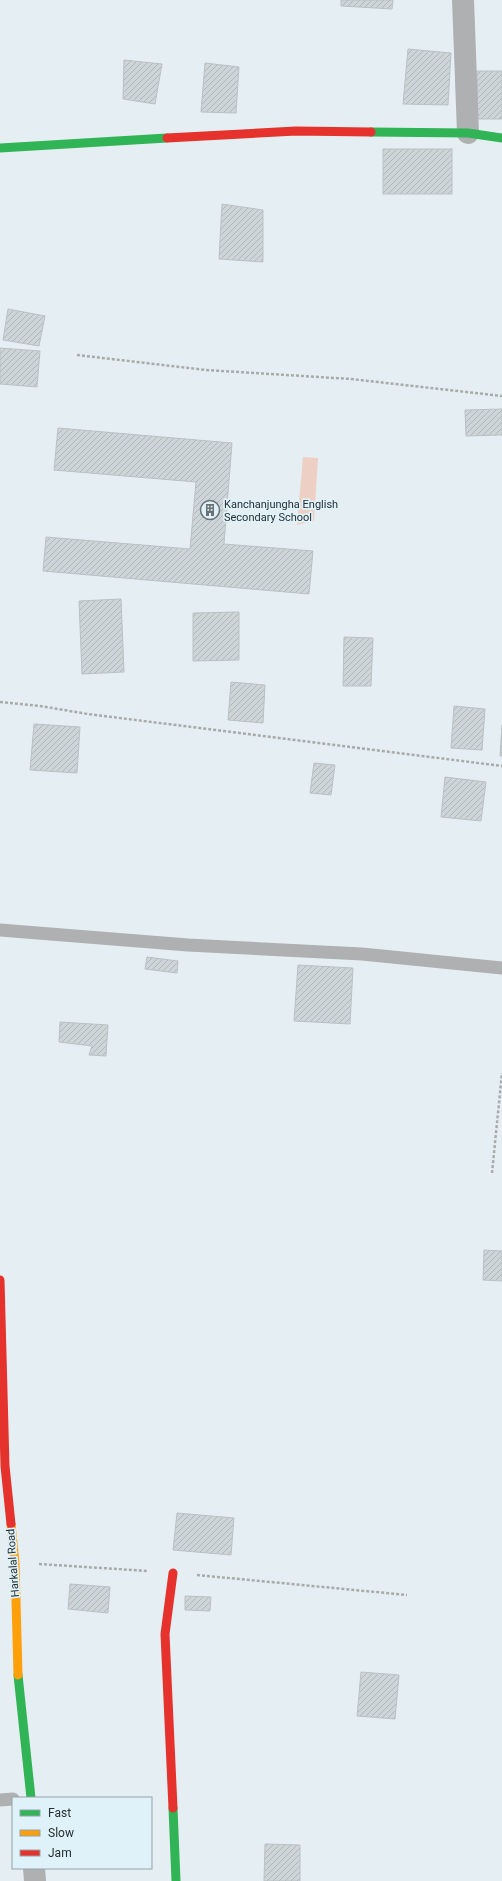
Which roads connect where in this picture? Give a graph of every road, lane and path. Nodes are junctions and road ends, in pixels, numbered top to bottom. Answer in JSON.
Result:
{"nodes":[{"id":1,"x":463,"y":0,"type":"edge"},
{"id":2,"x":468,"y":132,"type":"junction"},
{"id":3,"x":502,"y":138,"type":"edge"},
{"id":4,"x":0,"y":148,"type":"edge"},
{"id":5,"x":77,"y":355,"type":"dead end"},
{"id":6,"x":502,"y":396,"type":"edge"},
{"id":7,"x":0,"y":702,"type":"edge"},
{"id":8,"x":502,"y":766,"type":"edge"},
{"id":9,"x":0,"y":930,"type":"edge"},
{"id":10,"x":502,"y":968,"type":"edge"},
{"id":11,"x":502,"y":1073,"type":"edge"},
{"id":12,"x":492,"y":1173,"type":"dead end"},
{"id":13,"x":0,"y":1280,"type":"edge"},
{"id":14,"x":15,"y":1563,"type":"junction"},
{"id":15,"x":173,"y":1573,"type":"junction"},
{"id":16,"x":407,"y":1596,"type":"dead end"},
{"id":17,"x":31,"y":1797,"type":"edge"},
{"id":18,"x":12,"y":1799,"type":"edge"},
{"id":19,"x":0,"y":1800,"type":"edge"},
{"id":20,"x":34,"y":1869,"type":"edge"},
{"id":21,"x":35,"y":1881,"type":"edge"},
{"id":22,"x":176,"y":1881,"type":"edge"}],
"edges":[{"from":1,"to":2,"type":"street"},
{"from":2,"to":3,"type":"street"},
{"from":2,"to":4,"type":"street"},
{"from":5,"to":6,"type":"path"},
{"from":7,"to":8,"type":"path"},
{"from":9,"to":10,"type":"lane"},
{"from":11,"to":12,"type":"path"},
{"from":13,"to":14,"type":"street","name":"Harkalal Road"},
{"from":14,"to":15,"type":"path"},
{"from":14,"to":17,"type":"street","name":"Harkalal Road"},
{"from":15,"to":16,"type":"path"},
{"from":15,"to":22,"type":"street"},
{"from":18,"to":19,"type":"lane"},
{"from":20,"to":21,"type":"street"}]}
